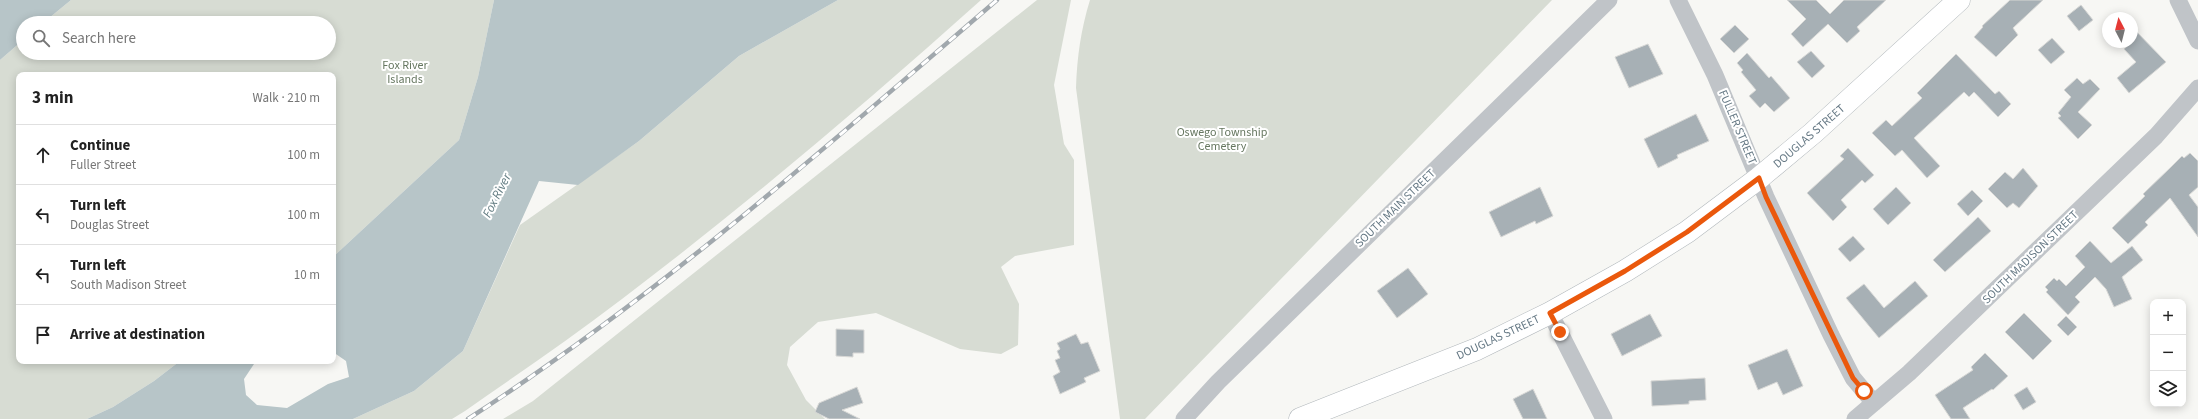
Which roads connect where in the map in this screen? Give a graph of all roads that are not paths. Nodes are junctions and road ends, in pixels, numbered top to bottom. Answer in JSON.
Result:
{"nodes":[{"id":1,"x":1609,"y":0,"type":"edge"},
{"id":2,"x":1678,"y":0,"type":"edge"},
{"id":3,"x":1959,"y":0,"type":"edge"},
{"id":4,"x":2178,"y":0,"type":"edge"},
{"id":5,"x":2198,"y":41,"type":"edge"},
{"id":6,"x":2198,"y":88,"type":"edge"},
{"id":7,"x":1759,"y":178,"type":"junction"},
{"id":8,"x":1550,"y":313,"type":"junction"},
{"id":9,"x":1874,"y":403,"type":"junction"},
{"id":10,"x":1308,"y":417,"type":"edge"},
{"id":11,"x":1184,"y":419,"type":"edge"},
{"id":12,"x":1604,"y":419,"type":"edge"},
{"id":13,"x":1855,"y":419,"type":"edge"}],
"edges":[{"from":1,"to":11,"type":"street","name":"SOUTH MAIN STREET"},
{"from":2,"to":7,"type":"street","name":"FULLER STREET"},
{"from":3,"to":7,"type":"street","name":"DOUGLAS STREET"},
{"from":4,"to":5,"type":"street"},
{"from":6,"to":9,"type":"street","name":"SOUTH MADISON STREET"},
{"from":7,"to":8,"type":"street","name":"DOUGLAS STREET"},
{"from":7,"to":9,"type":"street","name":"FULLER STREET"},
{"from":8,"to":10,"type":"street","name":"DOUGLAS STREET"},
{"from":8,"to":12,"type":"street"},
{"from":9,"to":13,"type":"street","name":"SOUTH MADISON STREET"}]}
